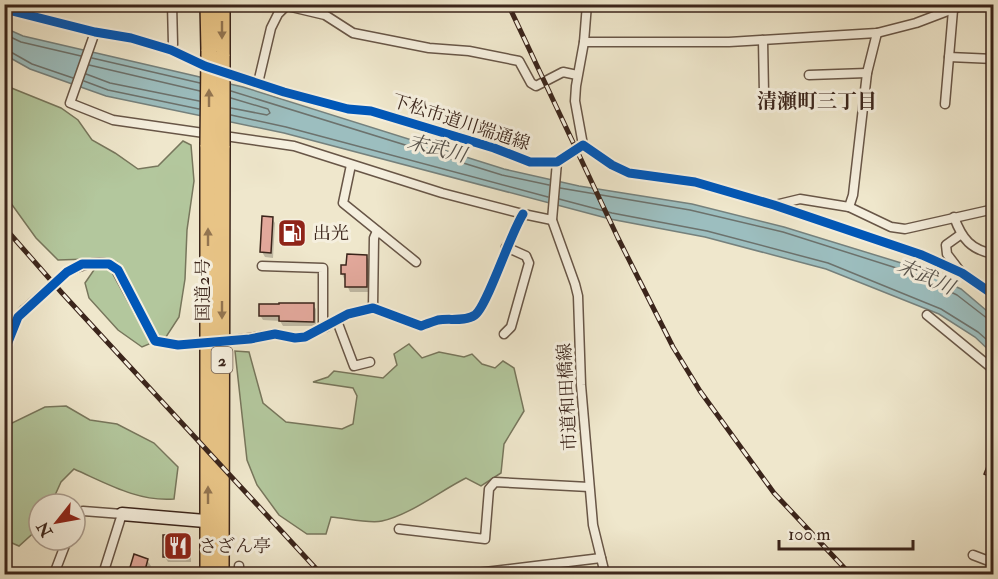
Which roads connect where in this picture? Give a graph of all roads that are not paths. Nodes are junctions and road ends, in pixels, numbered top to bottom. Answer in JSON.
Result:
{"nodes":[{"id":1,"x":172,"y":4,"type":"edge"},
{"id":2,"x":208,"y":4,"type":"edge"},
{"id":3,"x":222,"y":4,"type":"edge"},
{"id":4,"x":587,"y":4,"type":"edge"},
{"id":5,"x":966,"y":4,"type":"edge"},
{"id":6,"x":287,"y":5,"type":"edge"},
{"id":7,"x":4,"y":9,"type":"edge"},
{"id":8,"x":953,"y":10,"type":"junction"},
{"id":9,"x":877,"y":33,"type":"junction"},
{"id":10,"x":94,"y":34,"type":"junction"},
{"id":11,"x":763,"y":40,"type":"junction"},
{"id":12,"x":584,"y":42,"type":"junction"},
{"id":13,"x":171,"y":50,"type":"junction"},
{"id":14,"x":215,"y":53,"type":"junction"},
{"id":15,"x":949,"y":57,"type":"junction"},
{"id":16,"x":993,"y":59,"type":"edge"},
{"id":17,"x":867,"y":74,"type":"junction"},
{"id":18,"x":577,"y":75,"type":"junction"},
{"id":19,"x":810,"y":75,"type":"dead end"},
{"id":20,"x":258,"y":83,"type":"junction"},
{"id":21,"x":764,"y":94,"type":"dead end"},
{"id":22,"x":945,"y":104,"type":"dead end"},
{"id":23,"x":583,"y":145,"type":"junction"},
{"id":24,"x":351,"y":165,"type":"junction"},
{"id":25,"x":557,"y":166,"type":"junction"},
{"id":26,"x":774,"y":205,"type":"junction"},
{"id":27,"x":849,"y":207,"type":"junction"},
{"id":28,"x":993,"y":209,"type":"edge"},
{"id":29,"x":523,"y":214,"type":"junction"},
{"id":30,"x":954,"y":218,"type":"junction"},
{"id":31,"x":552,"y":220,"type":"junction"},
{"id":32,"x":376,"y":231,"type":"junction"},
{"id":33,"x":960,"y":235,"type":"junction"},
{"id":34,"x":506,"y":247,"type":"junction"},
{"id":35,"x":993,"y":254,"type":"edge"},
{"id":36,"x":416,"y":262,"type":"dead end"},
{"id":37,"x":262,"y":266,"type":"dead end"},
{"id":38,"x":962,"y":273,"type":"junction"},
{"id":39,"x":993,"y":295,"type":"edge"},
{"id":40,"x":373,"y":308,"type":"junction"},
{"id":41,"x":927,"y":315,"type":"dead end"},
{"id":42,"x":336,"y":321,"type":"junction"},
{"id":43,"x":326,"y":327,"type":"junction"},
{"id":44,"x":504,"y":334,"type":"dead end"},
{"id":45,"x":4,"y":352,"type":"edge"},
{"id":46,"x":370,"y":362,"type":"dead end"},
{"id":47,"x":993,"y":370,"type":"edge"},
{"id":48,"x":589,"y":487,"type":"junction"},
{"id":49,"x":87,"y":511,"type":"edge"},
{"id":50,"x":122,"y":514,"type":"junction"},
{"id":51,"x":215,"y":522,"type":"junction"},
{"id":52,"x":399,"y":529,"type":"dead end"},
{"id":53,"x":62,"y":552,"type":"edge"},
{"id":54,"x":973,"y":555,"type":"dead end"},
{"id":55,"x":601,"y":558,"type":"junction"},
{"id":56,"x":993,"y":563,"type":"edge"},
{"id":57,"x":54,"y":574,"type":"edge"},
{"id":58,"x":103,"y":574,"type":"edge"},
{"id":59,"x":208,"y":574,"type":"edge"},
{"id":60,"x":221,"y":574,"type":"edge"},
{"id":61,"x":468,"y":574,"type":"edge"},
{"id":62,"x":605,"y":574,"type":"edge"}],
"edges":[{"from":1,"to":13,"type":"street"},
{"from":2,"to":14,"type":"highway","name":"国道2号","number":"2"},
{"from":3,"to":14,"type":"highway","name":"国道2号","number":"2","one_way":true},
{"from":4,"to":12,"type":"street"},
{"from":5,"to":8,"type":"street"},
{"from":6,"to":18,"type":"street"},
{"from":6,"to":20,"type":"street"},
{"from":7,"to":10,"type":"street","name":"下松市道川端通線"},
{"from":8,"to":9,"type":"street"},
{"from":8,"to":15,"type":"street"},
{"from":9,"to":11,"type":"street"},
{"from":9,"to":17,"type":"street"},
{"from":10,"to":13,"type":"street","name":"下松市道川端通線"},
{"from":10,"to":24,"type":"street"},
{"from":11,"to":12,"type":"street"},
{"from":11,"to":21,"type":"street"},
{"from":12,"to":18,"type":"street"},
{"from":13,"to":20,"type":"street","name":"下松市道川端通線"},
{"from":14,"to":51,"type":"highway","name":"国道2号","number":"2","bridge":true},
{"from":15,"to":16,"type":"street"},
{"from":15,"to":22,"type":"street"},
{"from":17,"to":19,"type":"street"},
{"from":17,"to":27,"type":"street"},
{"from":18,"to":23,"type":"street"},
{"from":20,"to":25,"type":"street","name":"下松市道川端通線"},
{"from":23,"to":25,"type":"street"},
{"from":23,"to":26,"type":"street"},
{"from":24,"to":29,"type":"street"},
{"from":24,"to":32,"type":"street"},
{"from":25,"to":31,"type":"street"},
{"from":26,"to":27,"type":"street"},
{"from":26,"to":38,"type":"street"},
{"from":27,"to":30,"type":"street"},
{"from":28,"to":30,"type":"street"},
{"from":29,"to":31,"type":"street"},
{"from":29,"to":34,"type":"street"},
{"from":30,"to":33,"type":"street"},
{"from":31,"to":48,"type":"street","name":"市道和田橋線"},
{"from":32,"to":36,"type":"street"},
{"from":32,"to":40,"type":"street"},
{"from":33,"to":35,"type":"street"},
{"from":33,"to":38,"type":"street"},
{"from":34,"to":40,"type":"street"},
{"from":34,"to":44,"type":"street"},
{"from":37,"to":43,"type":"street"},
{"from":38,"to":39,"type":"street"},
{"from":40,"to":42,"type":"street"},
{"from":41,"to":47,"type":"street"},
{"from":42,"to":43,"type":"street"},
{"from":42,"to":46,"type":"street"},
{"from":43,"to":45,"type":"street","bridge":true},
{"from":48,"to":52,"type":"street"},
{"from":48,"to":55,"type":"street","name":"市道和田橋線"},
{"from":49,"to":50,"type":"street"},
{"from":50,"to":51,"type":"street"},
{"from":50,"to":58,"type":"street"},
{"from":51,"to":59,"type":"highway","name":"国道2号","number":"2"},
{"from":51,"to":60,"type":"highway","name":"国道2号","number":"2"},
{"from":53,"to":57,"type":"street"},
{"from":54,"to":56,"type":"street"},
{"from":55,"to":61,"type":"street"},
{"from":55,"to":62,"type":"street","name":"市道和田橋線"}]}
